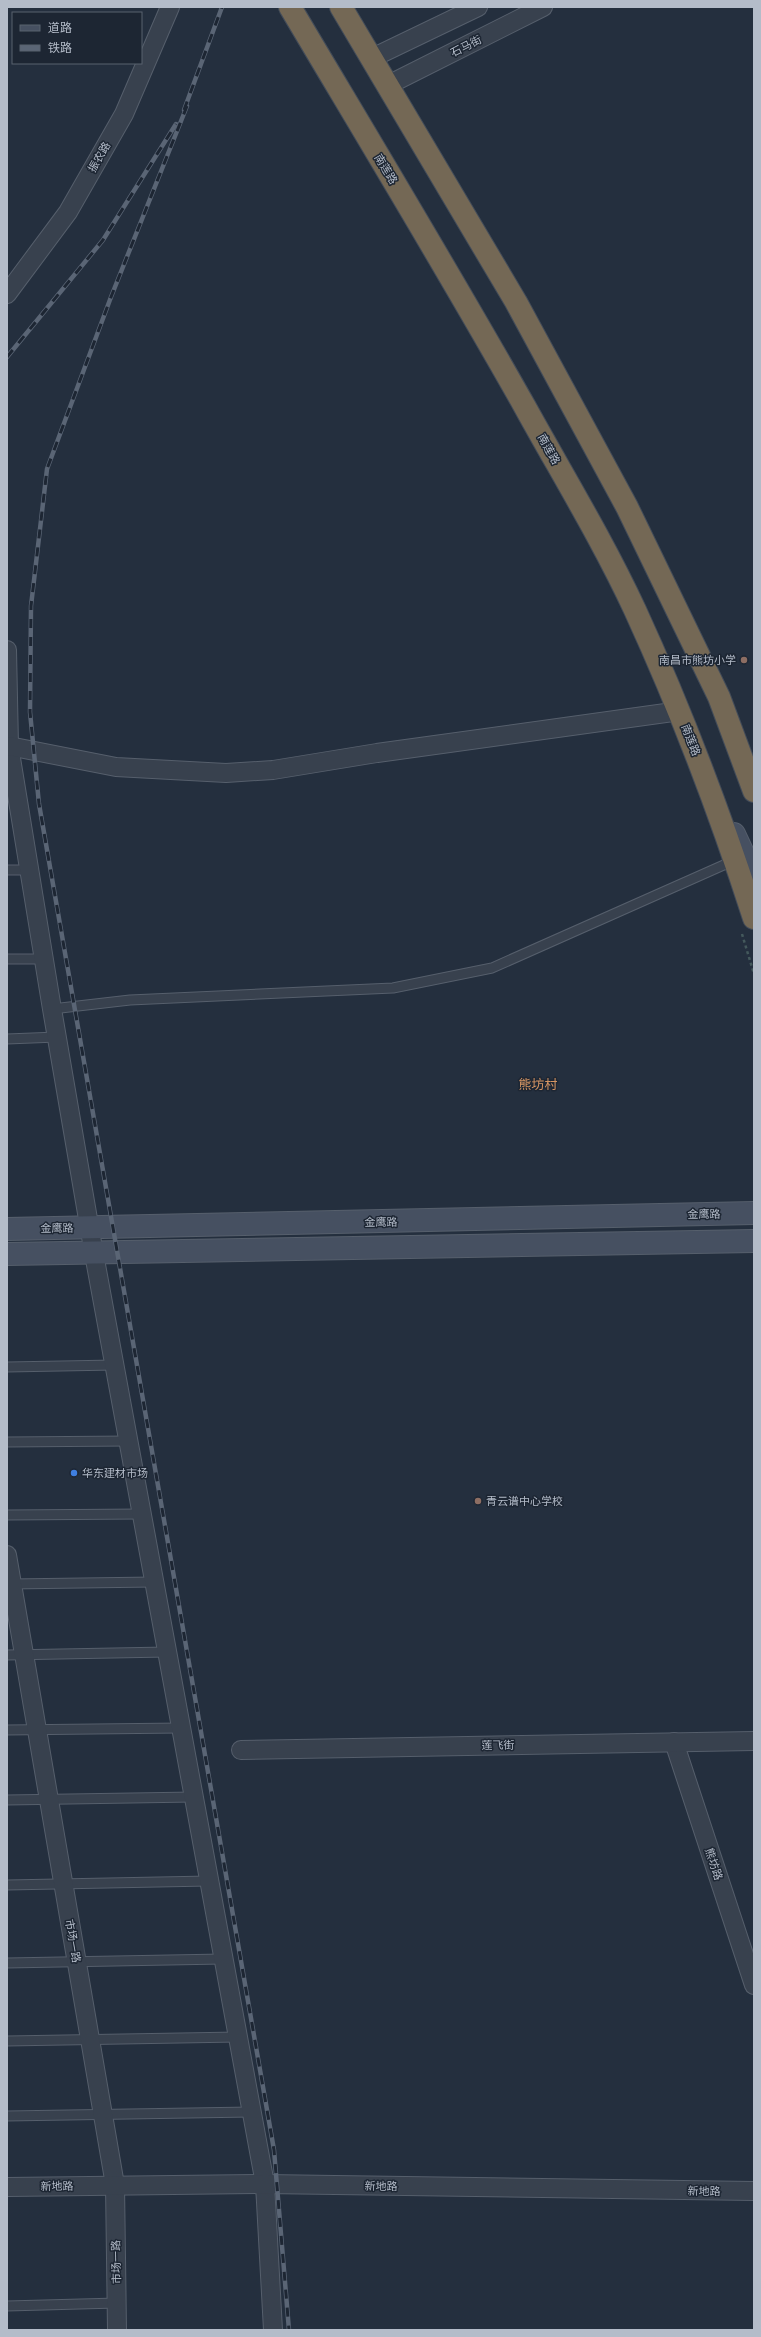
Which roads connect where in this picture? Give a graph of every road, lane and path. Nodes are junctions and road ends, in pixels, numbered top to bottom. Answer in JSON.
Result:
{"nodes":[{"id":1,"x":170,"y":7,"type":"edge"},
{"id":2,"x":290,"y":7,"type":"edge"},
{"id":3,"x":341,"y":7,"type":"edge"},
{"id":4,"x":478,"y":7,"type":"edge"},
{"id":5,"x":543,"y":7,"type":"edge"},
{"id":6,"x":372,"y":58,"type":"junction"},
{"id":7,"x":388,"y":85,"type":"junction"},
{"id":8,"x":7,"y":294,"type":"edge"},
{"id":9,"x":7,"y":650,"type":"edge"},
{"id":10,"x":680,"y":711,"type":"junction"},
{"id":11,"x":9,"y":746,"type":"junction"},
{"id":12,"x":749,"y":762,"type":"edge"},
{"id":13,"x":10,"y":767,"type":"edge"},
{"id":14,"x":704,"y":774,"type":"junction"},
{"id":15,"x":754,"y":791,"type":"edge"},
{"id":16,"x":735,"y":860,"type":"junction"},
{"id":17,"x":7,"y":870,"type":"edge"},
{"id":18,"x":30,"y":870,"type":"junction"},
{"id":19,"x":754,"y":876,"type":"edge"},
{"id":20,"x":748,"y":924,"type":"edge"},
{"id":21,"x":7,"y":959,"type":"edge"},
{"id":22,"x":44,"y":959,"type":"junction"},
{"id":23,"x":754,"y":974,"type":"edge"},
{"id":24,"x":52,"y":1009,"type":"junction"},
{"id":25,"x":57,"y":1037,"type":"junction"},
{"id":26,"x":7,"y":1039,"type":"edge"},
{"id":27,"x":754,"y":1213,"type":"edge"},
{"id":28,"x":91,"y":1228,"type":"junction"},
{"id":29,"x":7,"y":1229,"type":"edge"},
{"id":30,"x":754,"y":1241,"type":"edge"},
{"id":31,"x":7,"y":1254,"type":"edge"},
{"id":32,"x":94,"y":1254,"type":"junction"},
{"id":33,"x":115,"y":1365,"type":"junction"},
{"id":34,"x":7,"y":1367,"type":"edge"},
{"id":35,"x":129,"y":1441,"type":"junction"},
{"id":36,"x":7,"y":1442,"type":"edge"},
{"id":37,"x":142,"y":1514,"type":"junction"},
{"id":38,"x":7,"y":1515,"type":"edge"},
{"id":39,"x":7,"y":1555,"type":"edge"},
{"id":40,"x":154,"y":1582,"type":"junction"},
{"id":41,"x":10,"y":1584,"type":"edge"},
{"id":42,"x":167,"y":1652,"type":"junction"},
{"id":43,"x":16,"y":1655,"type":"edge"},
{"id":44,"x":181,"y":1728,"type":"junction"},
{"id":45,"x":7,"y":1730,"type":"edge"},
{"id":46,"x":37,"y":1730,"type":"junction"},
{"id":47,"x":754,"y":1741,"type":"edge"},
{"id":48,"x":674,"y":1742,"type":"junction"},
{"id":49,"x":241,"y":1750,"type":"dead end"},
{"id":50,"x":194,"y":1797,"type":"junction"},
{"id":51,"x":7,"y":1800,"type":"edge"},
{"id":52,"x":49,"y":1800,"type":"junction"},
{"id":53,"x":209,"y":1881,"type":"junction"},
{"id":54,"x":63,"y":1884,"type":"junction"},
{"id":55,"x":7,"y":1885,"type":"edge"},
{"id":56,"x":223,"y":1959,"type":"junction"},
{"id":57,"x":76,"y":1962,"type":"junction"},
{"id":58,"x":7,"y":1963,"type":"edge"},
{"id":59,"x":754,"y":1985,"type":"edge"},
{"id":60,"x":238,"y":2037,"type":"junction"},
{"id":61,"x":90,"y":2040,"type":"junction"},
{"id":62,"x":7,"y":2041,"type":"edge"},
{"id":63,"x":251,"y":2112,"type":"junction"},
{"id":64,"x":103,"y":2115,"type":"junction"},
{"id":65,"x":7,"y":2116,"type":"edge"},
{"id":66,"x":264,"y":2184,"type":"junction"},
{"id":67,"x":115,"y":2185,"type":"junction"},
{"id":68,"x":7,"y":2187,"type":"edge"},
{"id":69,"x":754,"y":2192,"type":"edge"},
{"id":70,"x":117,"y":2303,"type":"junction"},
{"id":71,"x":7,"y":2306,"type":"edge"},
{"id":72,"x":117,"y":2330,"type":"edge"},
{"id":73,"x":273,"y":2330,"type":"edge"}],
"edges":[{"from":1,"to":8,"type":"street","name":"振农路"},
{"from":2,"to":10,"type":"highway","name":"南莲路"},
{"from":3,"to":6,"type":"highway"},
{"from":4,"to":6,"type":"street"},
{"from":5,"to":7,"type":"street","name":"石马街"},
{"from":6,"to":7,"type":"highway"},
{"from":7,"to":12,"type":"highway"},
{"from":9,"to":11,"type":"street"},
{"from":10,"to":11,"type":"street"},
{"from":10,"to":14,"type":"highway","name":"南莲路"},
{"from":11,"to":13,"type":"street"},
{"from":12,"to":15,"type":"highway"},
{"from":13,"to":18,"type":"street"},
{"from":14,"to":16,"type":"highway","name":"南莲路"},
{"from":14,"to":19,"type":"street"},
{"from":16,"to":20,"type":"highway","name":"南莲路"},
{"from":16,"to":24,"type":"lane"},
{"from":17,"to":18,"type":"lane"},
{"from":18,"to":22,"type":"street"},
{"from":20,"to":23,"type":"path"},
{"from":21,"to":22,"type":"lane"},
{"from":22,"to":24,"type":"street"},
{"from":24,"to":25,"type":"street"},
{"from":25,"to":26,"type":"lane"},
{"from":25,"to":28,"type":"street"},
{"from":27,"to":28,"type":"street","name":"金鹰路"},
{"from":28,"to":29,"type":"street","name":"金鹰路"},
{"from":28,"to":32,"type":"street"},
{"from":30,"to":32,"type":"street"},
{"from":31,"to":32,"type":"street"},
{"from":32,"to":33,"type":"street"},
{"from":33,"to":34,"type":"lane"},
{"from":33,"to":35,"type":"street"},
{"from":35,"to":36,"type":"lane"},
{"from":35,"to":37,"type":"street"},
{"from":37,"to":38,"type":"lane"},
{"from":37,"to":40,"type":"street"},
{"from":39,"to":41,"type":"street","name":"市场一路"},
{"from":40,"to":41,"type":"lane"},
{"from":40,"to":42,"type":"street"},
{"from":41,"to":43,"type":"street","name":"市场一路"},
{"from":42,"to":43,"type":"lane"},
{"from":42,"to":44,"type":"street"},
{"from":43,"to":46,"type":"street","name":"市场一路"},
{"from":44,"to":46,"type":"lane"},
{"from":44,"to":50,"type":"street"},
{"from":45,"to":46,"type":"lane"},
{"from":46,"to":52,"type":"street","name":"市场一路"},
{"from":47,"to":48,"type":"street","name":"莲飞街"},
{"from":48,"to":49,"type":"street","name":"莲飞街"},
{"from":48,"to":59,"type":"street","name":"熊坊路"},
{"from":50,"to":52,"type":"lane"},
{"from":50,"to":53,"type":"street"},
{"from":51,"to":52,"type":"lane"},
{"from":52,"to":54,"type":"street","name":"市场一路"},
{"from":53,"to":54,"type":"lane"},
{"from":53,"to":56,"type":"street"},
{"from":54,"to":55,"type":"lane"},
{"from":54,"to":57,"type":"street","name":"市场一路"},
{"from":56,"to":57,"type":"lane"},
{"from":56,"to":60,"type":"street"},
{"from":57,"to":58,"type":"lane"},
{"from":57,"to":61,"type":"street","name":"市场一路"},
{"from":60,"to":61,"type":"lane"},
{"from":60,"to":63,"type":"street"},
{"from":61,"to":62,"type":"lane"},
{"from":61,"to":64,"type":"street","name":"市场一路"},
{"from":63,"to":64,"type":"lane"},
{"from":63,"to":66,"type":"street"},
{"from":64,"to":65,"type":"lane"},
{"from":64,"to":67,"type":"street","name":"市场一路"},
{"from":66,"to":67,"type":"street","name":"新地路"},
{"from":66,"to":69,"type":"street","name":"新地路"},
{"from":66,"to":73,"type":"street"},
{"from":67,"to":68,"type":"street","name":"新地路"},
{"from":67,"to":70,"type":"street","name":"市场一路"},
{"from":70,"to":71,"type":"lane"},
{"from":70,"to":72,"type":"street","name":"市场一路"}]}
